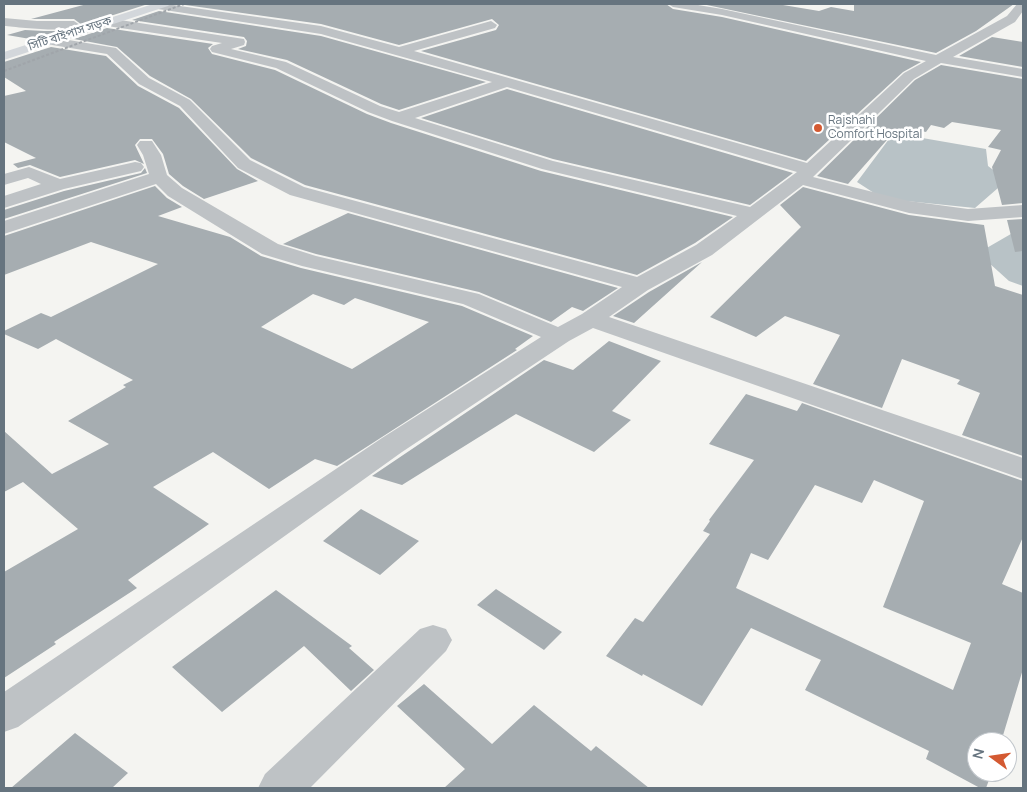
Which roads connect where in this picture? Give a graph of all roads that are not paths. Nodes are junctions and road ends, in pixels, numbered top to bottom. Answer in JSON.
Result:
{"nodes":[{"id":1,"x":140,"y":4,"type":"edge"},
{"id":2,"x":673,"y":4,"type":"edge"},
{"id":3,"x":1023,"y":4,"type":"edge"},
{"id":4,"x":161,"y":5,"type":"edge"},
{"id":5,"x":4,"y":22,"type":"edge"},
{"id":6,"x":107,"y":22,"type":"junction"},
{"id":7,"x":74,"y":25,"type":"junction"},
{"id":8,"x":492,"y":25,"type":"dead end"},
{"id":9,"x":51,"y":41,"type":"junction"},
{"id":10,"x":4,"y":47,"type":"edge"},
{"id":11,"x":400,"y":51,"type":"junction"},
{"id":12,"x":4,"y":56,"type":"edge"},
{"id":13,"x":940,"y":60,"type":"junction"},
{"id":14,"x":1023,"y":73,"type":"edge"},
{"id":15,"x":508,"y":82,"type":"junction"},
{"id":16,"x":398,"y":118,"type":"junction"},
{"id":17,"x":153,"y":162,"type":"junction"},
{"id":18,"x":804,"y":174,"type":"junction"},
{"id":19,"x":4,"y":180,"type":"edge"},
{"id":20,"x":58,"y":186,"type":"junction"},
{"id":21,"x":4,"y":202,"type":"edge"},
{"id":22,"x":1023,"y":210,"type":"edge"},
{"id":23,"x":754,"y":214,"type":"junction"},
{"id":24,"x":4,"y":228,"type":"edge"},
{"id":25,"x":640,"y":284,"type":"junction"},
{"id":26,"x":591,"y":319,"type":"junction"},
{"id":27,"x":560,"y":336,"type":"junction"},
{"id":28,"x":1023,"y":469,"type":"edge"},
{"id":29,"x":433,"y":640,"type":"dead end"},
{"id":30,"x":4,"y":714,"type":"edge"},
{"id":31,"x":280,"y":788,"type":"edge"}],
"edges":[{"from":1,"to":7,"type":"main road"},
{"from":2,"to":13,"type":"street"},
{"from":3,"to":13,"type":"street"},
{"from":4,"to":6,"type":"main road","name":"সিটি বাইপাস সড়ক"},
{"from":4,"to":11,"type":"street"},
{"from":5,"to":7,"type":"street"},
{"from":6,"to":9,"type":"main road","name":"সিটি বাইপাস সড়ক"},
{"from":6,"to":16,"type":"street"},
{"from":7,"to":10,"type":"main road"},
{"from":8,"to":11,"type":"street"},
{"from":9,"to":12,"type":"main road","name":"সিটি বাইপাস সড়ক"},
{"from":9,"to":25,"type":"street"},
{"from":11,"to":15,"type":"street"},
{"from":13,"to":14,"type":"street"},
{"from":13,"to":18,"type":"street"},
{"from":15,"to":16,"type":"street"},
{"from":15,"to":18,"type":"street"},
{"from":16,"to":23,"type":"street"},
{"from":17,"to":20,"type":"street"},
{"from":17,"to":24,"type":"street"},
{"from":17,"to":27,"type":"street"},
{"from":18,"to":22,"type":"street"},
{"from":18,"to":23,"type":"street"},
{"from":19,"to":20,"type":"street"},
{"from":20,"to":21,"type":"street"},
{"from":23,"to":25,"type":"street"},
{"from":25,"to":26,"type":"street"},
{"from":26,"to":27,"type":"street"},
{"from":26,"to":28,"type":"street"},
{"from":27,"to":30,"type":"street"},
{"from":29,"to":31,"type":"street"}]}
